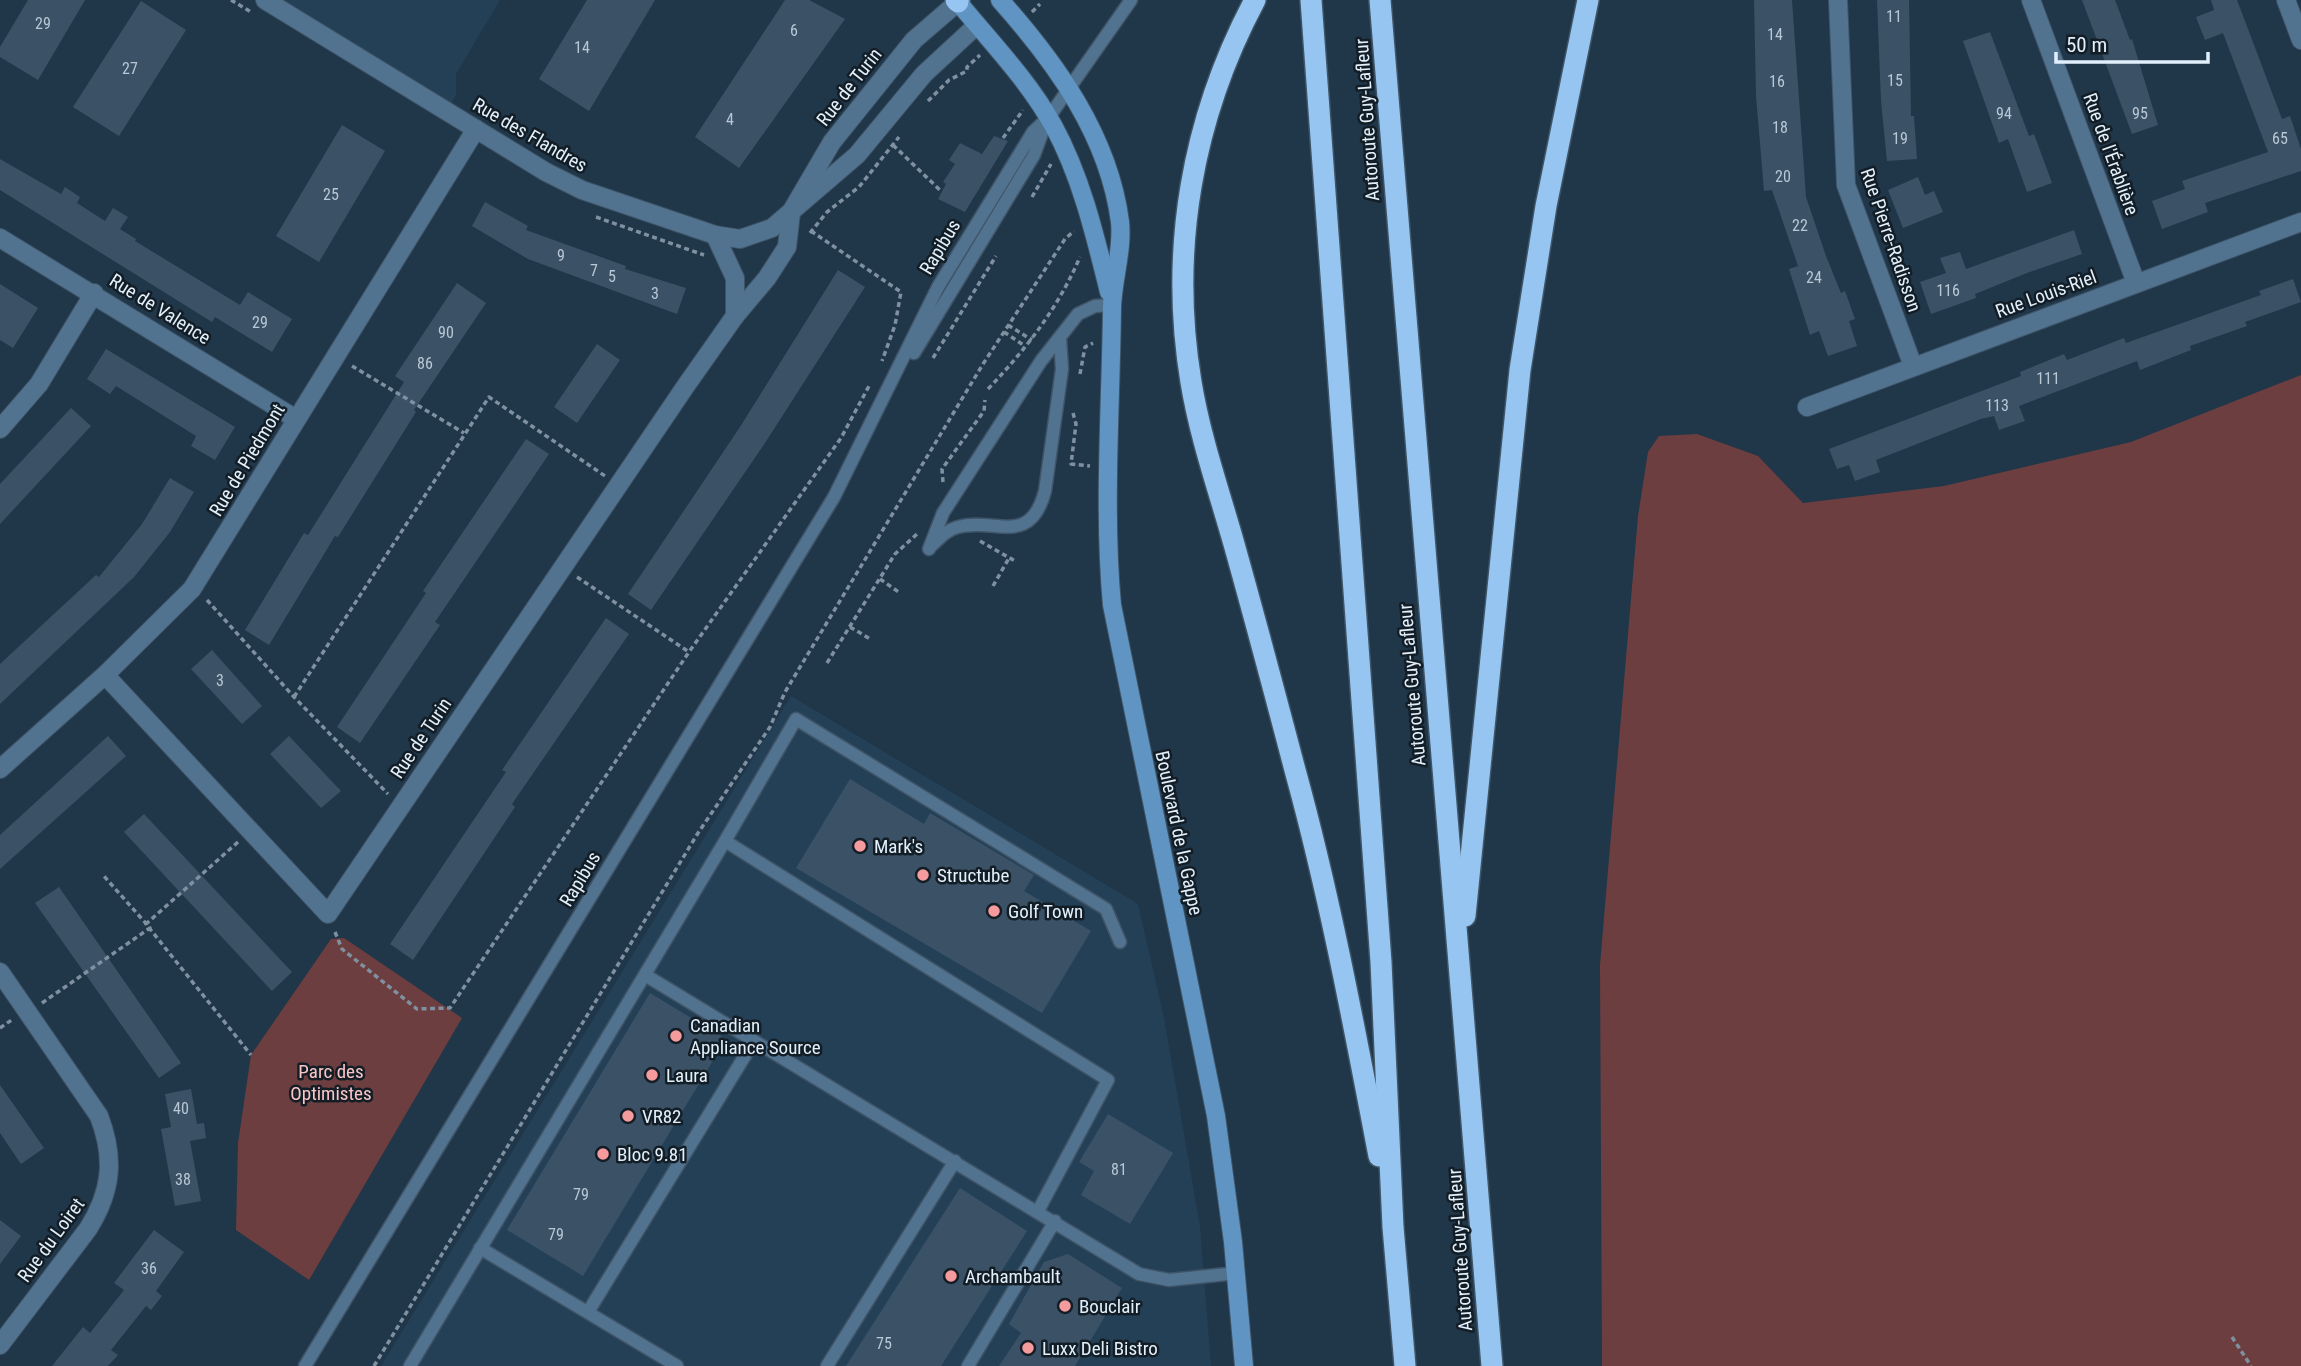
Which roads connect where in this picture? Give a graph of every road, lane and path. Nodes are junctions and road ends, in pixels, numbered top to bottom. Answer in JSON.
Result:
{"nodes":[{"id":1,"x":265,"y":0,"type":"edge"},
{"id":2,"x":1131,"y":0,"type":"edge"},
{"id":3,"x":1255,"y":0,"type":"edge"},
{"id":4,"x":1311,"y":0,"type":"edge"},
{"id":5,"x":1380,"y":0,"type":"edge"},
{"id":6,"x":1588,"y":0,"type":"edge"},
{"id":7,"x":1838,"y":0,"type":"edge"},
{"id":8,"x":2031,"y":0,"type":"edge"},
{"id":9,"x":2286,"y":0,"type":"edge"},
{"id":10,"x":958,"y":1,"type":"edge"},
{"id":11,"x":1001,"y":1,"type":"edge"},
{"id":12,"x":976,"y":25,"type":"junction"},
{"id":13,"x":2301,"y":40,"type":"edge"},
{"id":14,"x":1069,"y":87,"type":"junction"},
{"id":15,"x":1024,"y":109,"type":"dead end"},
{"id":16,"x":1048,"y":117,"type":"junction"},
{"id":17,"x":476,"y":129,"type":"junction"},
{"id":18,"x":1003,"y":138,"type":"dead end"},
{"id":19,"x":893,"y":145,"type":"dead end"},
{"id":20,"x":1052,"y":162,"type":"dead end"},
{"id":21,"x":942,"y":192,"type":"dead end"},
{"id":22,"x":1032,"y":197,"type":"dead end"},
{"id":23,"x":791,"y":212,"type":"junction"},
{"id":24,"x":2301,"y":222,"type":"edge"},
{"id":25,"x":1076,"y":230,"type":"dead end"},
{"id":26,"x":811,"y":231,"type":"dead end"},
{"id":27,"x":715,"y":236,"type":"junction"},
{"id":28,"x":0,"y":238,"type":"edge"},
{"id":29,"x":1082,"y":254,"type":"dead end"},
{"id":30,"x":996,"y":256,"type":"dead end"},
{"id":31,"x":2136,"y":283,"type":"junction"},
{"id":32,"x":94,"y":293,"type":"junction"},
{"id":33,"x":1112,"y":305,"type":"junction"},
{"id":34,"x":735,"y":316,"type":"junction"},
{"id":35,"x":1008,"y":325,"type":"junction"},
{"id":36,"x":1004,"y":332,"type":"junction"},
{"id":37,"x":1060,"y":339,"type":"junction"},
{"id":38,"x":1032,"y":340,"type":"junction"},
{"id":39,"x":1093,"y":343,"type":"dead end"},
{"id":40,"x":1026,"y":346,"type":"junction"},
{"id":41,"x":335,"y":356,"type":"junction"},
{"id":42,"x":933,"y":358,"type":"dead end"},
{"id":43,"x":881,"y":363,"type":"dead end"},
{"id":44,"x":1913,"y":366,"type":"junction"},
{"id":45,"x":1079,"y":376,"type":"dead end"},
{"id":46,"x":870,"y":384,"type":"dead end"},
{"id":47,"x":988,"y":388,"type":"dead end"},
{"id":48,"x":985,"y":400,"type":"dead end"},
{"id":49,"x":1807,"y":407,"type":"dead end"},
{"id":50,"x":1073,"y":410,"type":"dead end"},
{"id":51,"x":296,"y":419,"type":"junction"},
{"id":52,"x":0,"y":429,"type":"edge"},
{"id":53,"x":464,"y":433,"type":"junction"},
{"id":54,"x":1090,"y":466,"type":"dead end"},
{"id":55,"x":618,"y":484,"type":"junction"},
{"id":56,"x":944,"y":491,"type":"dead end"},
{"id":57,"x":923,"y":529,"type":"dead end"},
{"id":58,"x":974,"y":538,"type":"dead end"},
{"id":59,"x":1009,"y":558,"type":"junction"},
{"id":60,"x":1014,"y":561,"type":"dead end"},
{"id":61,"x":562,"y":566,"type":"junction"},
{"id":62,"x":880,"y":579,"type":"junction"},
{"id":63,"x":194,"y":586,"type":"junction"},
{"id":64,"x":993,"y":586,"type":"dead end"},
{"id":65,"x":900,"y":593,"type":"dead end"},
{"id":66,"x":850,"y":627,"type":"junction"},
{"id":67,"x":872,"y":640,"type":"dead end"},
{"id":68,"x":689,"y":652,"type":"junction"},
{"id":69,"x":827,"y":663,"type":"dead end"},
{"id":70,"x":105,"y":675,"type":"junction"},
{"id":71,"x":294,"y":697,"type":"junction"},
{"id":72,"x":0,"y":769,"type":"edge"},
{"id":73,"x":400,"y":806,"type":"junction"},
{"id":74,"x":250,"y":832,"type":"junction"},
{"id":75,"x":725,"y":842,"type":"junction"},
{"id":76,"x":103,"y":875,"type":"dead end"},
{"id":77,"x":328,"y":914,"type":"junction"},
{"id":78,"x":150,"y":928,"type":"junction"},
{"id":79,"x":1120,"y":942,"type":"dead end"},
{"id":80,"x":1460,"y":959,"type":"junction"},
{"id":81,"x":0,"y":972,"type":"edge"},
{"id":82,"x":645,"y":975,"type":"junction"},
{"id":83,"x":29,"y":1012,"type":"junction"},
{"id":84,"x":754,"y":1041,"type":"junction"},
{"id":85,"x":251,"y":1055,"type":"dead end"},
{"id":86,"x":955,"y":1161,"type":"junction"},
{"id":87,"x":1038,"y":1211,"type":"junction"},
{"id":88,"x":1055,"y":1221,"type":"junction"},
{"id":89,"x":1393,"y":1227,"type":"junction"},
{"id":90,"x":480,"y":1248,"type":"junction"},
{"id":91,"x":1237,"y":1273,"type":"junction"},
{"id":92,"x":588,"y":1312,"type":"junction"},
{"id":93,"x":2232,"y":1337,"type":"dead end"},
{"id":94,"x":0,"y":1345,"type":"edge"},
{"id":95,"x":305,"y":1366,"type":"edge"},
{"id":96,"x":374,"y":1366,"type":"edge"},
{"id":97,"x":410,"y":1366,"type":"edge"},
{"id":98,"x":677,"y":1366,"type":"edge"},
{"id":99,"x":827,"y":1366,"type":"edge"},
{"id":100,"x":968,"y":1366,"type":"edge"},
{"id":101,"x":1244,"y":1366,"type":"edge"},
{"id":102,"x":1405,"y":1366,"type":"edge"},
{"id":103,"x":1492,"y":1366,"type":"edge"},
{"id":104,"x":2251,"y":1366,"type":"edge"}],
"edges":[{"from":1,"to":17,"type":"street","name":"Rue des Flandres"},
{"from":2,"to":14,"type":"lane","name":"Rapibus"},
{"from":3,"to":89,"type":"highway"},
{"from":4,"to":89,"type":"highway"},
{"from":5,"to":80,"type":"highway","name":"Autoroute Guy-Lafleur"},
{"from":6,"to":80,"type":"highway"},
{"from":7,"to":44,"type":"street","name":"Rue Pierre-Radisson"},
{"from":8,"to":31,"type":"street","name":"Rue de l'Érablière"},
{"from":9,"to":13,"type":"street"},
{"from":10,"to":12,"type":"street","name":"Boulevard de la Gappe"},
{"from":10,"to":23,"type":"street","name":"Rue de Turin"},
{"from":11,"to":12,"type":"street"},
{"from":11,"to":14,"type":"street","name":"Boulevard de la Gappe"},
{"from":12,"to":16,"type":"street","name":"Boulevard de la Gappe"},
{"from":12,"to":23,"type":"street"},
{"from":14,"to":16,"type":"lane","name":"Rapibus"},
{"from":14,"to":33,"type":"street","name":"Boulevard de la Gappe"},
{"from":15,"to":18,"type":"path"},
{"from":16,"to":33,"type":"street","name":"Boulevard de la Gappe"},
{"from":16,"to":95,"type":"lane","name":"Rapibus"},
{"from":17,"to":27,"type":"street","name":"Rue des Flandres"},
{"from":17,"to":41,"type":"street","name":"Rue de Piedmont"},
{"from":19,"to":21,"type":"path"},
{"from":20,"to":22,"type":"path"},
{"from":23,"to":27,"type":"street","name":"Rue des Flandres"},
{"from":23,"to":34,"type":"street","name":"Rue de Turin"},
{"from":24,"to":31,"type":"street","name":"Rue Louis-Riel"},
{"from":25,"to":35,"type":"path"},
{"from":26,"to":43,"type":"path"},
{"from":27,"to":34,"type":"street"},
{"from":28,"to":32,"type":"street","name":"Rue de Valence"},
{"from":29,"to":38,"type":"path"},
{"from":30,"to":42,"type":"path"},
{"from":31,"to":44,"type":"street","name":"Rue Louis-Riel"},
{"from":32,"to":51,"type":"street","name":"Rue de Valence"},
{"from":32,"to":52,"type":"street"},
{"from":33,"to":37,"type":"lane"},
{"from":33,"to":91,"type":"street","name":"Boulevard de la Gappe"},
{"from":34,"to":55,"type":"street","name":"Rue de Turin"},
{"from":35,"to":36,"type":"path"},
{"from":35,"to":38,"type":"path"},
{"from":36,"to":40,"type":"path"},
{"from":36,"to":96,"type":"path"},
{"from":37,"to":37,"type":"lane"},
{"from":38,"to":40,"type":"path"},
{"from":39,"to":45,"type":"path"},
{"from":40,"to":47,"type":"path"},
{"from":41,"to":51,"type":"street","name":"Rue de Piedmont"},
{"from":41,"to":53,"type":"path"},
{"from":44,"to":49,"type":"street","name":"Rue Louis-Riel"},
{"from":46,"to":68,"type":"path"},
{"from":48,"to":56,"type":"path"},
{"from":50,"to":54,"type":"path"},
{"from":51,"to":63,"type":"street","name":"Rue de Piedmont"},
{"from":53,"to":55,"type":"path"},
{"from":53,"to":71,"type":"path"},
{"from":55,"to":61,"type":"street","name":"Rue de Turin"},
{"from":57,"to":62,"type":"path"},
{"from":58,"to":59,"type":"path"},
{"from":59,"to":60,"type":"path"},
{"from":59,"to":64,"type":"path"},
{"from":61,"to":68,"type":"path"},
{"from":61,"to":73,"type":"street","name":"Rue de Turin"},
{"from":62,"to":65,"type":"path"},
{"from":62,"to":66,"type":"path"},
{"from":63,"to":70,"type":"street","name":"Rue de Piedmont"},
{"from":63,"to":71,"type":"path"},
{"from":66,"to":67,"type":"path"},
{"from":66,"to":69,"type":"path"},
{"from":68,"to":77,"type":"path"},
{"from":70,"to":72,"type":"street","name":"Rue de Piedmont"},
{"from":70,"to":74,"type":"street"},
{"from":71,"to":73,"type":"path"},
{"from":73,"to":77,"type":"street","name":"Rue de Turin"},
{"from":74,"to":77,"type":"street"},
{"from":74,"to":78,"type":"path"},
{"from":75,"to":79,"type":"lane"},
{"from":75,"to":82,"type":"lane"},
{"from":75,"to":87,"type":"lane"},
{"from":76,"to":78,"type":"path"},
{"from":78,"to":83,"type":"path"},
{"from":78,"to":85,"type":"path"},
{"from":80,"to":103,"type":"highway","name":"Autoroute Guy-Lafleur"},
{"from":81,"to":83,"type":"street","name":"Rue du Loiret"},
{"from":82,"to":84,"type":"lane"},
{"from":82,"to":90,"type":"lane"},
{"from":83,"to":94,"type":"street","name":"Rue du Loiret"},
{"from":84,"to":86,"type":"lane"},
{"from":84,"to":92,"type":"lane"},
{"from":86,"to":87,"type":"lane"},
{"from":86,"to":99,"type":"lane"},
{"from":87,"to":88,"type":"lane"},
{"from":88,"to":91,"type":"lane"},
{"from":88,"to":100,"type":"lane"},
{"from":89,"to":102,"type":"highway"},
{"from":90,"to":92,"type":"lane"},
{"from":90,"to":97,"type":"lane"},
{"from":91,"to":101,"type":"street","name":"Boulevard de la Gappe"},
{"from":92,"to":98,"type":"lane"},
{"from":93,"to":104,"type":"path"}]}
